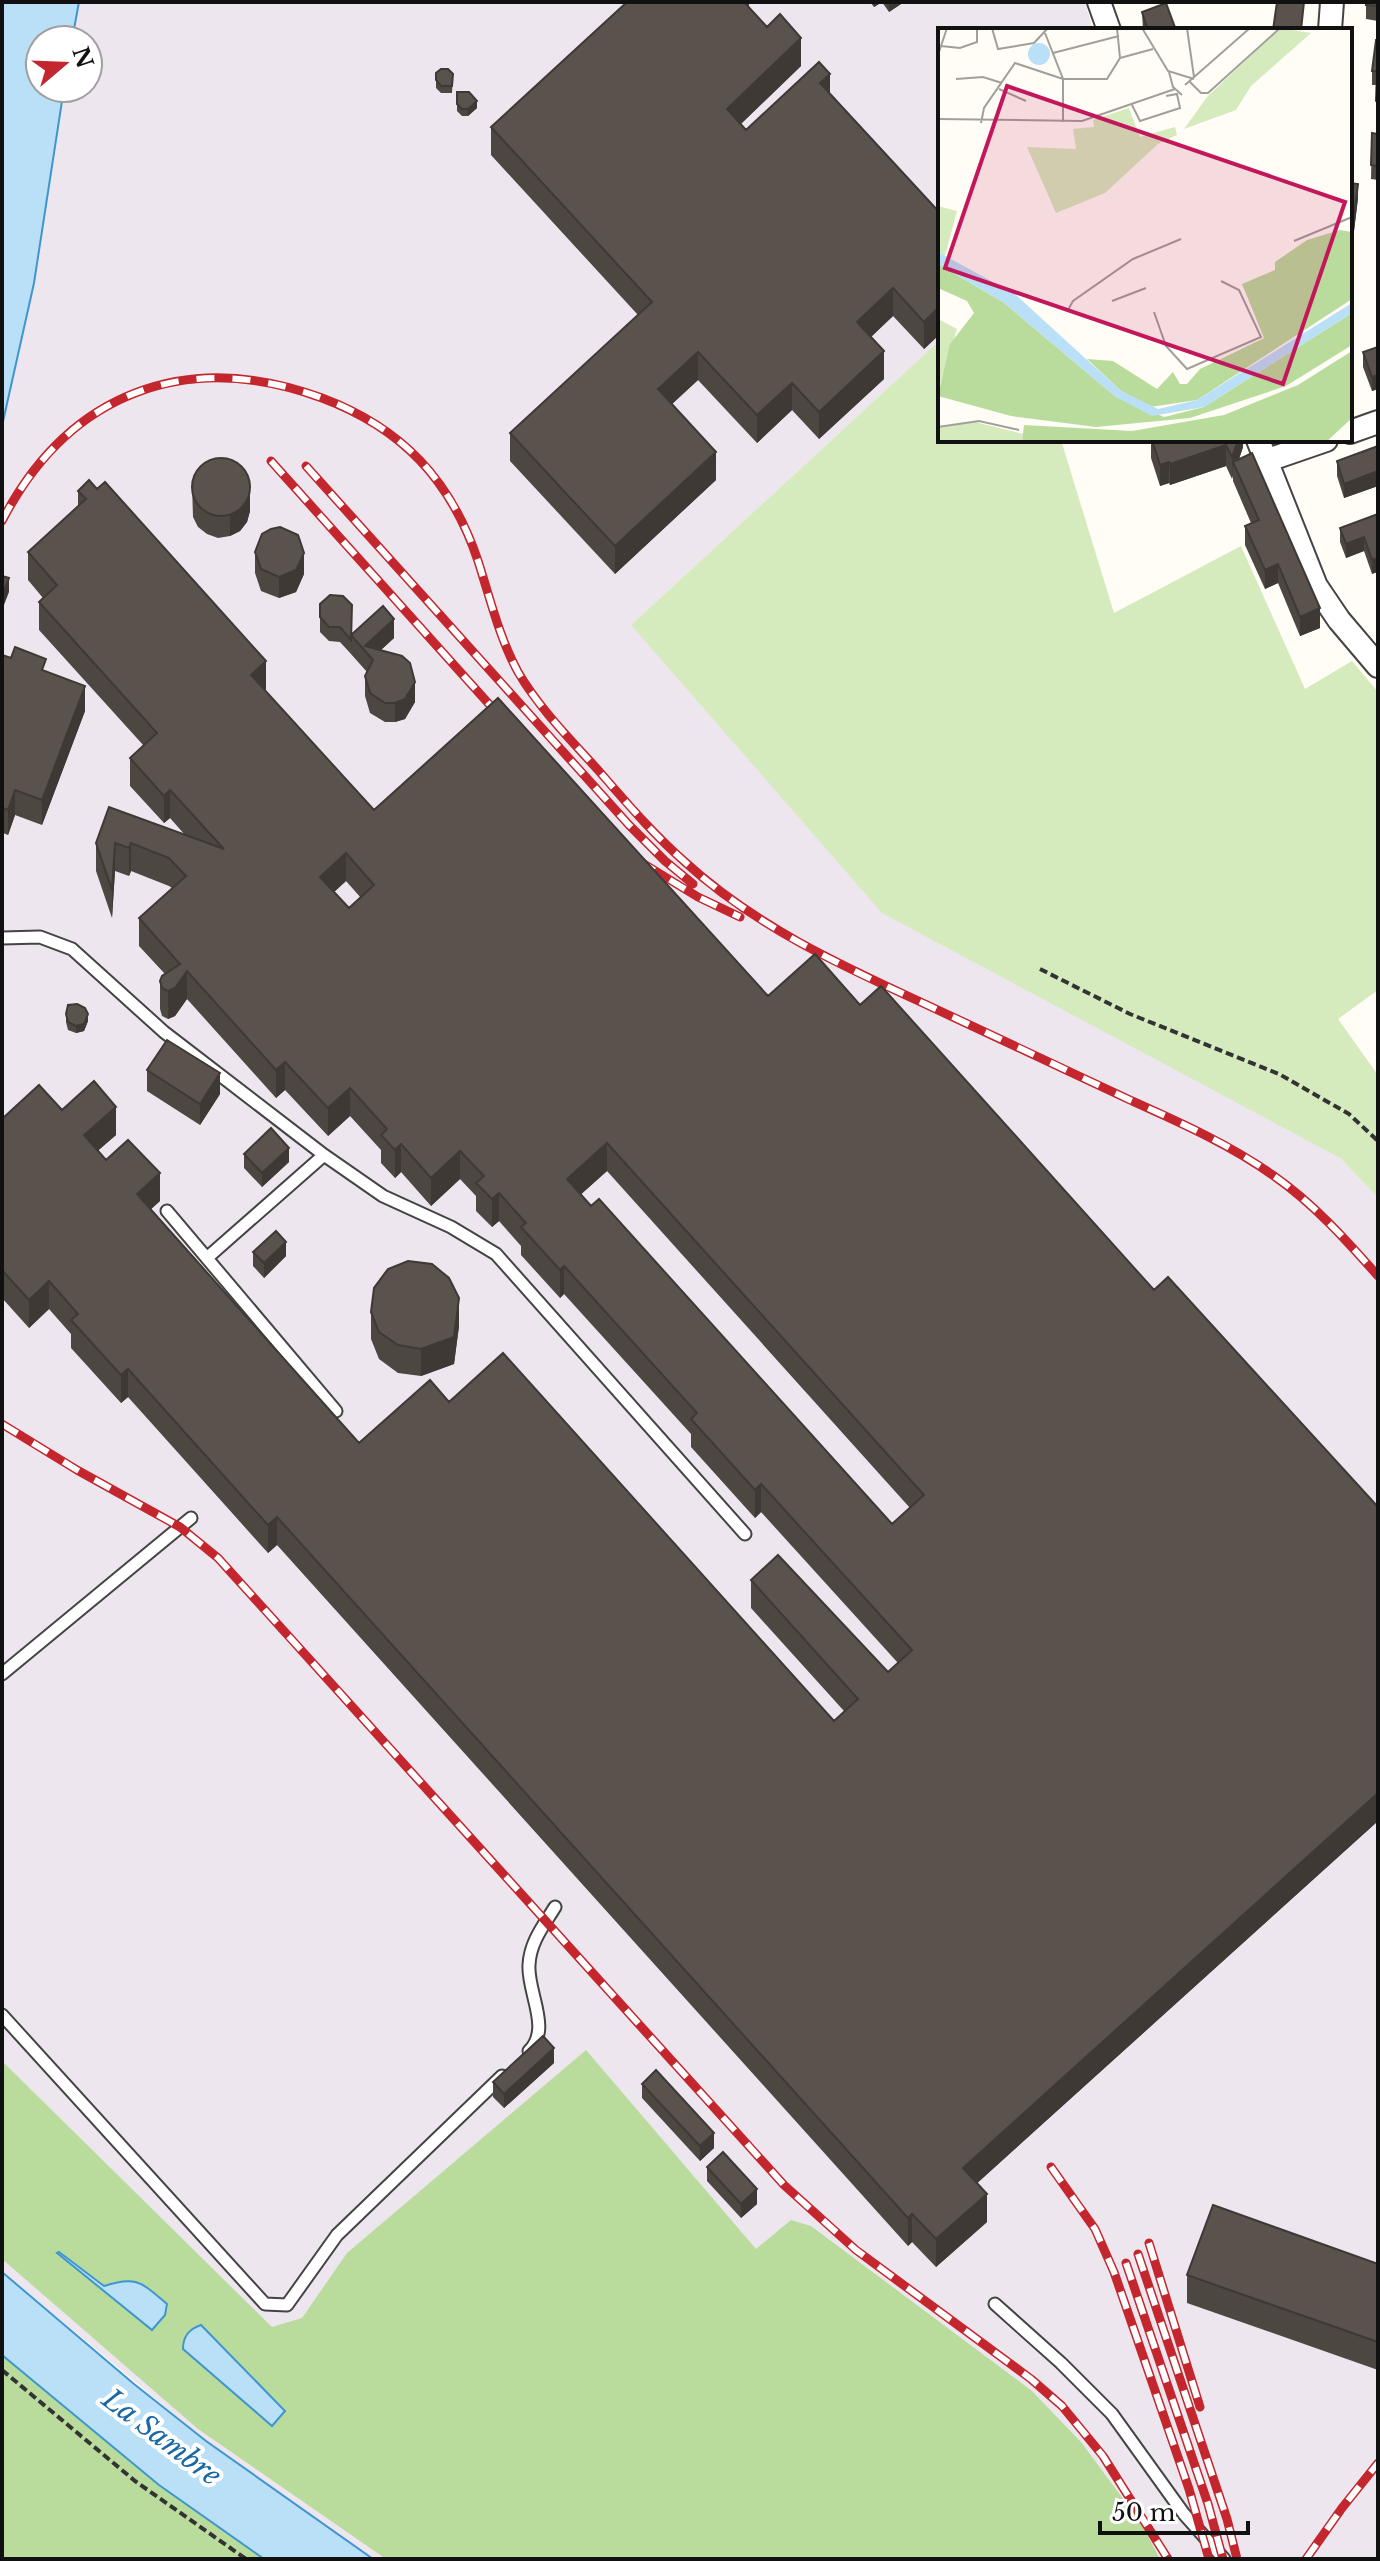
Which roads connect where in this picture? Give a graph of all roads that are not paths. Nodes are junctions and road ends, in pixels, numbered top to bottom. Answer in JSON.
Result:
{"nodes":[{"id":1,"x":1099,"y":2,"type":"edge"},
{"id":2,"x":1332,"y":2,"type":"edge"},
{"id":3,"x":1108,"y":28,"type":"edge"},
{"id":4,"x":1330,"y":28,"type":"edge"},
{"id":5,"x":1378,"y":422,"type":"edge"},
{"id":6,"x":1352,"y":431,"type":"edge"},
{"id":7,"x":1313,"y":442,"type":"edge"},
{"id":8,"x":1261,"y":450,"type":"edge"},
{"id":9,"x":1378,"y":666,"type":"edge"},
{"id":10,"x":2,"y":938,"type":"edge"},
{"id":11,"x":324,"y":1155,"type":"junction"},
{"id":12,"x":167,"y":1211,"type":"dead end"},
{"id":13,"x":208,"y":1257,"type":"junction"},
{"id":14,"x":336,"y":1411,"type":"dead end"},
{"id":15,"x":191,"y":1518,"type":"dead end"},
{"id":16,"x":745,"y":1534,"type":"dead end"},
{"id":17,"x":2,"y":1674,"type":"edge"},
{"id":18,"x":555,"y":1907,"type":"dead end"},
{"id":19,"x":2,"y":2015,"type":"edge"},
{"id":20,"x":995,"y":2304,"type":"dead end"},
{"id":21,"x":1224,"y":2559,"type":"edge"}],
"edges":[{"from":1,"to":3,"type":"street"},
{"from":2,"to":4,"type":"street"},
{"from":5,"to":6,"type":"street"},
{"from":7,"to":8,"type":"street"},
{"from":8,"to":9,"type":"street"},
{"from":10,"to":11,"type":"lane"},
{"from":11,"to":13,"type":"lane"},
{"from":11,"to":16,"type":"lane"},
{"from":12,"to":13,"type":"lane"},
{"from":13,"to":14,"type":"lane"},
{"from":15,"to":17,"type":"lane"},
{"from":18,"to":19,"type":"lane"},
{"from":20,"to":21,"type":"lane"}]}
